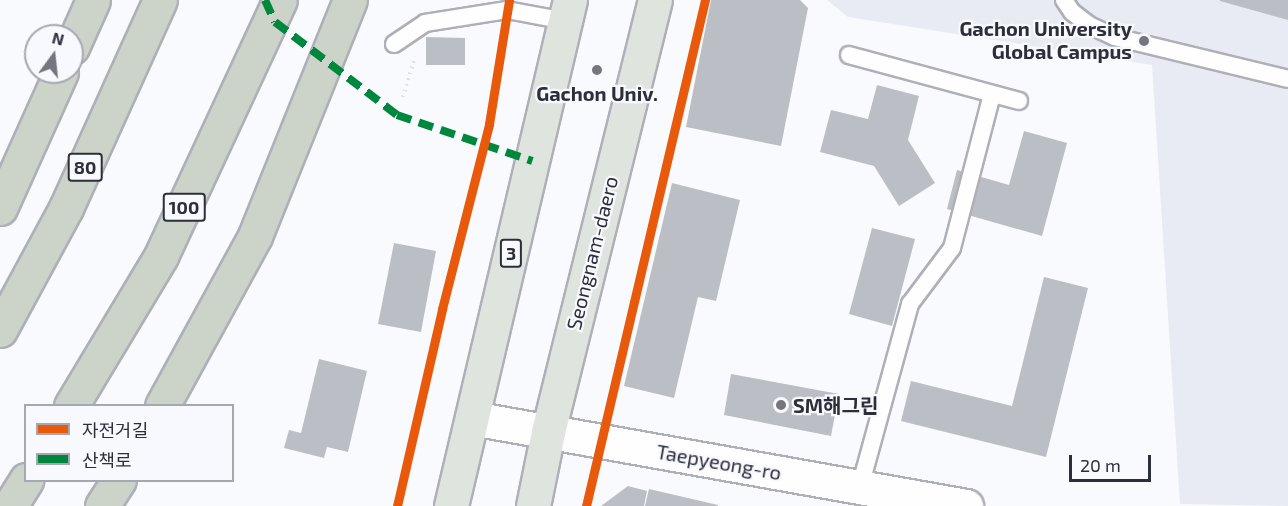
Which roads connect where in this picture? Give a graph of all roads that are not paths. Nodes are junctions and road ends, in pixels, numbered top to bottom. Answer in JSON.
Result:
{"nodes":[{"id":1,"x":93,"y":0,"type":"edge"},
{"id":2,"x":160,"y":0,"type":"edge"},
{"id":3,"x":280,"y":0,"type":"edge"},
{"id":4,"x":363,"y":0,"type":"edge"},
{"id":5,"x":655,"y":0,"type":"edge"},
{"id":6,"x":1064,"y":0,"type":"edge"},
{"id":7,"x":567,"y":11,"type":"edge"},
{"id":8,"x":345,"y":13,"type":"edge"},
{"id":9,"x":82,"y":24,"type":"edge"},
{"id":10,"x":394,"y":44,"type":"dead end"},
{"id":11,"x":849,"y":55,"type":"dead end"},
{"id":12,"x":1288,"y":79,"type":"edge"},
{"id":13,"x":56,"y":84,"type":"edge"},
{"id":14,"x":992,"y":94,"type":"junction"},
{"id":15,"x":1019,"y":101,"type":"dead end"},
{"id":16,"x":0,"y":208,"type":"edge"},
{"id":17,"x":0,"y":330,"type":"edge"},
{"id":18,"x":72,"y":404,"type":"edge"},
{"id":19,"x":163,"y":404,"type":"edge"},
{"id":20,"x":472,"y":418,"type":"junction"},
{"id":21,"x":548,"y":432,"type":"junction"},
{"id":22,"x":25,"y":482,"type":"edge"},
{"id":23,"x":118,"y":482,"type":"edge"},
{"id":24,"x":860,"y":487,"type":"junction"},
{"id":25,"x":10,"y":506,"type":"edge"},
{"id":26,"x":102,"y":506,"type":"edge"},
{"id":27,"x":451,"y":506,"type":"edge"},
{"id":28,"x":533,"y":506,"type":"edge"},
{"id":29,"x":966,"y":506,"type":"edge"}],
"edges":[{"from":1,"to":9,"type":"highway"},
{"from":2,"to":17,"type":"highway","number":"80"},
{"from":3,"to":18,"type":"highway","number":"100"},
{"from":4,"to":8,"type":"lane"},
{"from":5,"to":21,"type":"main road","name":"Seongnam-daero"},
{"from":6,"to":12,"type":"lane"},
{"from":7,"to":10,"type":"lane"},
{"from":7,"to":20,"type":"main road","number":"3"},
{"from":8,"to":19,"type":"highway"},
{"from":11,"to":14,"type":"lane"},
{"from":13,"to":16,"type":"highway"},
{"from":14,"to":15,"type":"lane"},
{"from":14,"to":24,"type":"lane"},
{"from":20,"to":21,"type":"main road","name":"Taepyeong-ro"},
{"from":20,"to":27,"type":"main road","number":"3"},
{"from":21,"to":24,"type":"main road","name":"Taepyeong-ro"},
{"from":21,"to":28,"type":"main road","name":"Seongnam-daero"},
{"from":22,"to":25,"type":"highway"},
{"from":23,"to":26,"type":"highway"},
{"from":24,"to":29,"type":"main road","name":"Taepyeong-ro"}]}
